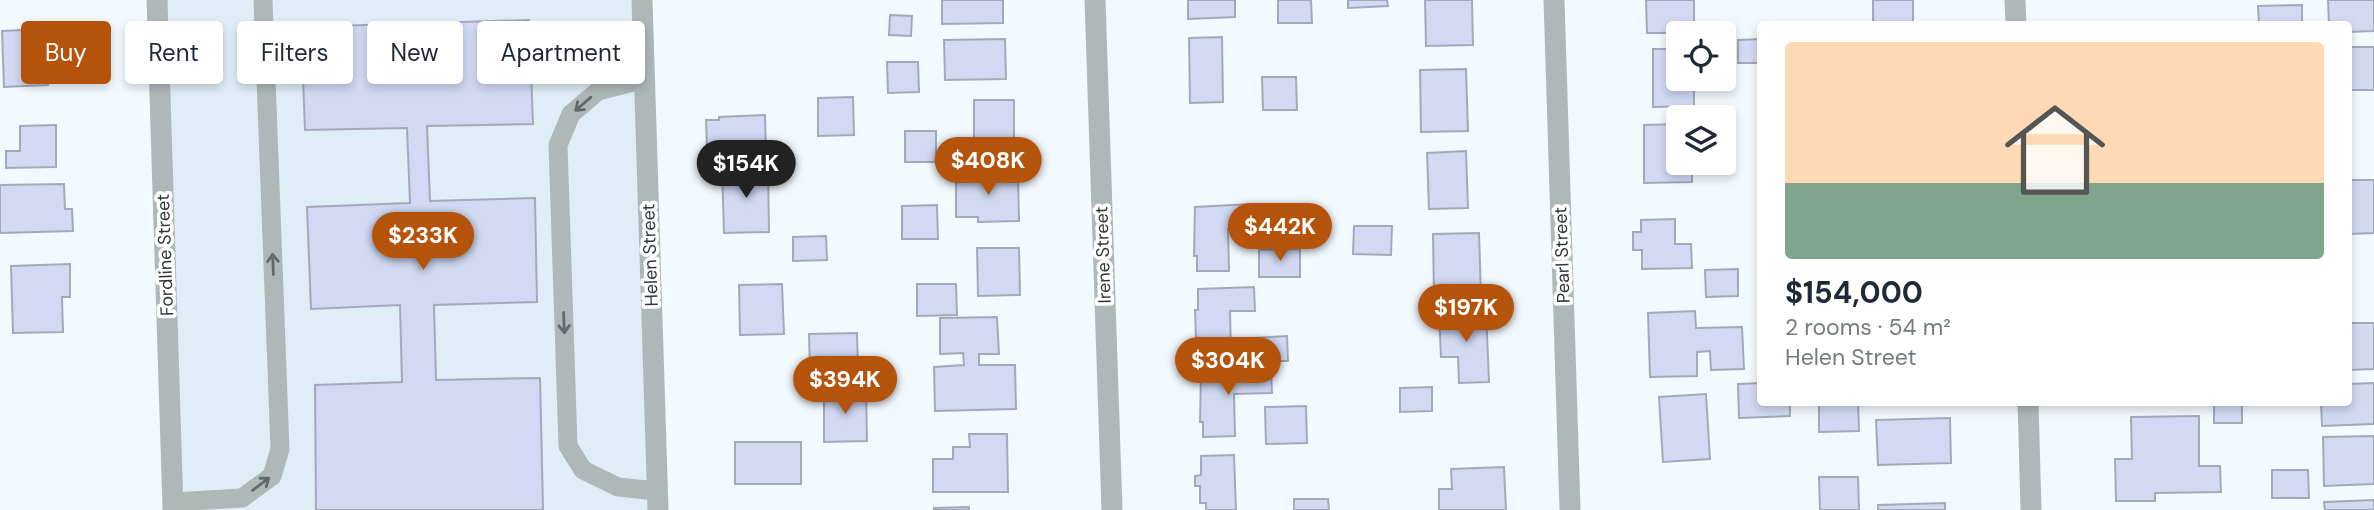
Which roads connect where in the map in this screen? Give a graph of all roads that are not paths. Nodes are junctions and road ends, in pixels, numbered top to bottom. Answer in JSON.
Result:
{"nodes":[{"id":1,"x":157,"y":0,"type":"edge"},
{"id":2,"x":263,"y":0,"type":"edge"},
{"id":3,"x":642,"y":0,"type":"edge"},
{"id":4,"x":1095,"y":0,"type":"edge"},
{"id":5,"x":1553,"y":0,"type":"edge"},
{"id":6,"x":2015,"y":0,"type":"edge"},
{"id":7,"x":643,"y":21,"type":"edge"},
{"id":8,"x":2015,"y":21,"type":"edge"},
{"id":9,"x":645,"y":79,"type":"edge"},
{"id":10,"x":625,"y":84,"type":"edge"},
{"id":11,"x":2028,"y":406,"type":"edge"},
{"id":12,"x":657,"y":500,"type":"edge"},
{"id":13,"x":173,"y":506,"type":"edge"},
{"id":14,"x":1112,"y":510,"type":"edge"},
{"id":15,"x":1570,"y":510,"type":"edge"},
{"id":16,"x":2031,"y":510,"type":"edge"}],
"edges":[{"from":1,"to":13,"type":"street","name":"Fordline Street"},
{"from":13,"to":2,"type":"lane","one_way":true},
{"from":3,"to":7,"type":"street","name":"Helen Street"},
{"from":4,"to":14,"type":"street","name":"Irene Street"},
{"from":5,"to":15,"type":"street","name":"Pearl Street"},
{"from":6,"to":8,"type":"street"},
{"from":9,"to":12,"type":"street","name":"Helen Street"},
{"from":10,"to":12,"type":"lane","one_way":true},
{"from":11,"to":16,"type":"street"}]}
